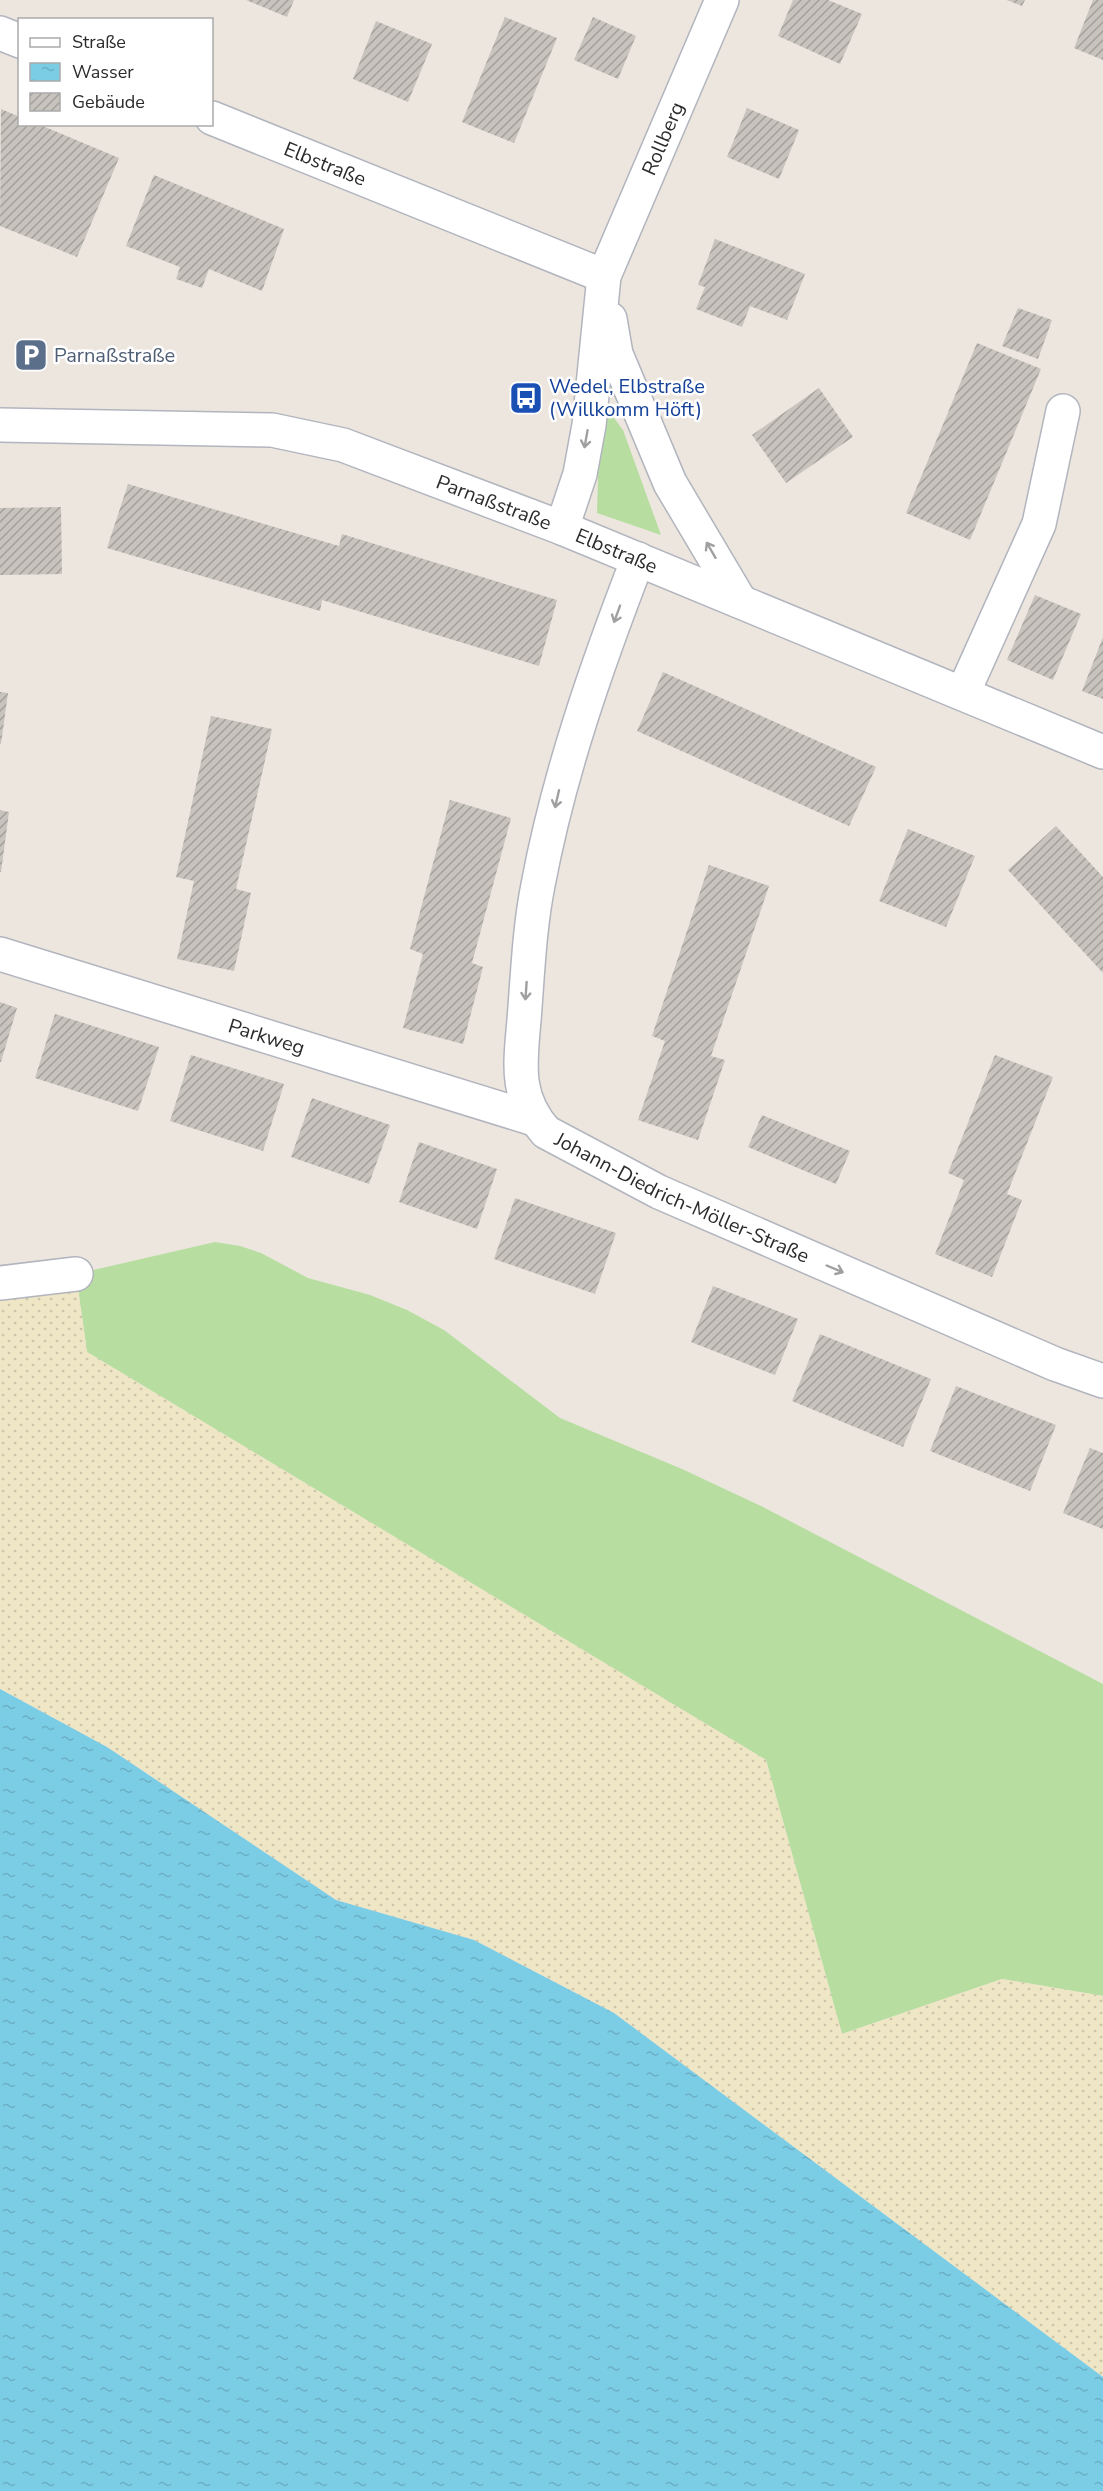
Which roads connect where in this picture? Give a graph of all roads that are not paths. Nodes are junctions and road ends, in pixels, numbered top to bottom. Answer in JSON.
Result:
{"nodes":[{"id":1,"x":722,"y":0,"type":"edge"},
{"id":2,"x":0,"y":33,"type":"edge"},
{"id":3,"x":18,"y":40,"type":"edge"},
{"id":4,"x":213,"y":118,"type":"edge"},
{"id":5,"x":604,"y":276,"type":"junction"},
{"id":6,"x":1063,"y":411,"type":"dead end"},
{"id":7,"x":0,"y":425,"type":"edge"},
{"id":8,"x":562,"y":528,"type":"junction"},
{"id":9,"x":638,"y":559,"type":"junction"},
{"id":10,"x":740,"y":601,"type":"junction"},
{"id":11,"x":963,"y":693,"type":"junction"},
{"id":12,"x":1103,"y":752,"type":"edge"},
{"id":13,"x":0,"y":954,"type":"edge"},
{"id":14,"x":534,"y":1119,"type":"junction"},
{"id":15,"x":76,"y":1274,"type":"dead end"},
{"id":16,"x":0,"y":1283,"type":"edge"},
{"id":17,"x":1103,"y":1381,"type":"edge"}],
"edges":[{"from":1,"to":5,"type":"street","name":"Rollberg"},
{"from":2,"to":3,"type":"street"},
{"from":4,"to":5,"type":"street","name":"Elbstraße"},
{"from":5,"to":8,"type":"street","name":"Elbstraße","one_way":true},
{"from":10,"to":5,"type":"street","one_way":true},
{"from":6,"to":11,"type":"street"},
{"from":7,"to":8,"type":"street","name":"Parnaßstraße"},
{"from":8,"to":9,"type":"street","name":"Elbstraße"},
{"from":9,"to":10,"type":"street","name":"Elbstraße"},
{"from":9,"to":14,"type":"street","name":"Johann-Diedrich-Möller-Straße","one_way":true},
{"from":10,"to":11,"type":"street","name":"Elbstraße"},
{"from":11,"to":12,"type":"street","name":"Elbstraße"},
{"from":13,"to":14,"type":"street","name":"Parkweg"},
{"from":14,"to":17,"type":"street","name":"Johann-Diedrich-Möller-Straße","one_way":true},
{"from":15,"to":16,"type":"street"}]}
